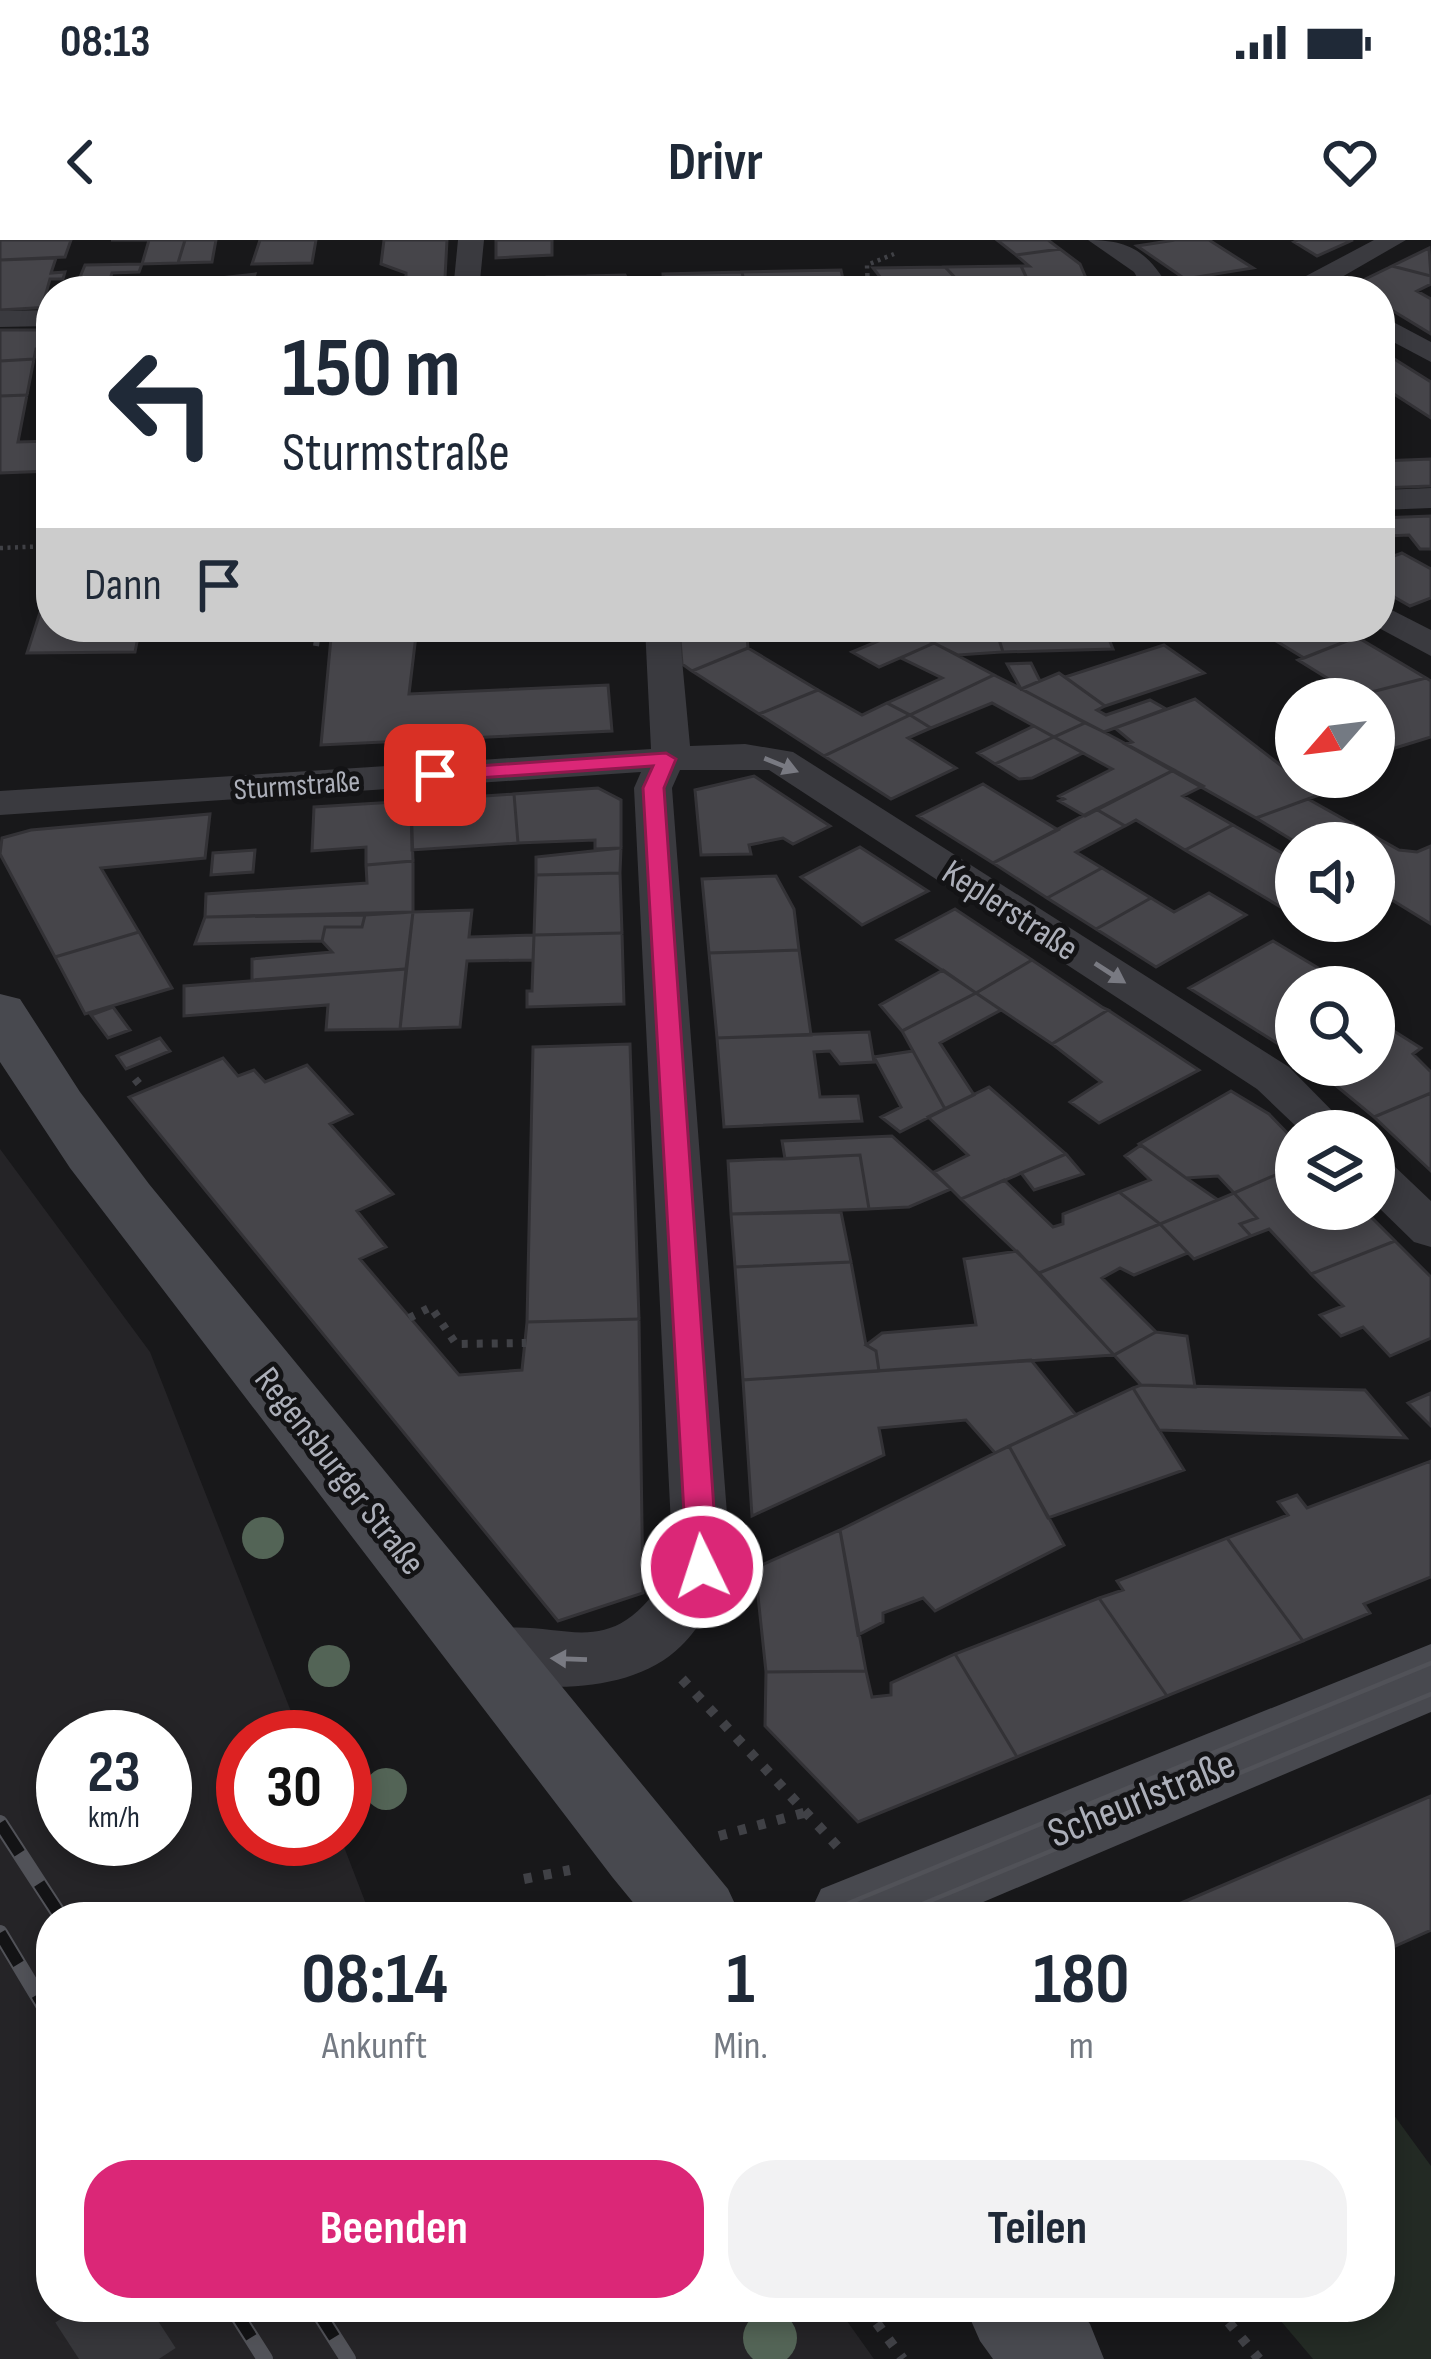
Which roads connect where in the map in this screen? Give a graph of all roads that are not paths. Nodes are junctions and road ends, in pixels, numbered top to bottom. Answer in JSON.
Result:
{"nodes":[{"id":1,"x":470,"y":240,"type":"edge"},
{"id":2,"x":1102,"y":240,"type":"edge"},
{"id":3,"x":1393,"y":240,"type":"edge"},
{"id":4,"x":467,"y":276,"type":"edge"},
{"id":5,"x":1149,"y":276,"type":"edge"},
{"id":6,"x":1336,"y":276,"type":"edge"},
{"id":7,"x":36,"y":318,"type":"edge"},
{"id":8,"x":0,"y":319,"type":"edge"},
{"id":9,"x":1395,"y":332,"type":"edge"},
{"id":10,"x":1431,"y":354,"type":"edge"},
{"id":11,"x":1431,"y":498,"type":"edge"},
{"id":12,"x":1395,"y":499,"type":"edge"},
{"id":13,"x":1395,"y":623,"type":"edge"},
{"id":14,"x":663,"y":642,"type":"edge"},
{"id":15,"x":1431,"y":645,"type":"edge"},
{"id":16,"x":666,"y":759,"type":"junction"},
{"id":17,"x":0,"y":803,"type":"edge"},
{"id":18,"x":0,"y":1012,"type":"edge"},
{"id":19,"x":1306,"y":1110,"type":"edge"},
{"id":20,"x":1395,"y":1195,"type":"edge"},
{"id":21,"x":1431,"y":1230,"type":"edge"},
{"id":22,"x":488,"y":1654,"type":"junction"},
{"id":23,"x":1431,"y":1677,"type":"edge"},
{"id":24,"x":685,"y":1902,"type":"edge"},
{"id":25,"x":886,"y":1902,"type":"edge"},
{"id":26,"x":1026,"y":2322,"type":"edge"},
{"id":27,"x":1054,"y":2359,"type":"edge"}],
"edges":[{"from":1,"to":4,"type":"street"},
{"from":2,"to":5,"type":"street"},
{"from":3,"to":6,"type":"street"},
{"from":7,"to":8,"type":"street"},
{"from":9,"to":10,"type":"street"},
{"from":11,"to":12,"type":"street"},
{"from":13,"to":15,"type":"street"},
{"from":14,"to":16,"type":"street"},
{"from":16,"to":17,"type":"street","name":"Sturmstraße"},
{"from":16,"to":19,"type":"street","name":"Keplerstraße","one_way":true},
{"from":16,"to":22,"type":"street","one_way":true},
{"from":18,"to":22,"type":"main road","name":"Regensburger Straße"},
{"from":20,"to":21,"type":"street"},
{"from":22,"to":24,"type":"main road","name":"Regensburger Straße"},
{"from":23,"to":25,"type":"main road","name":"Scheurlstraße"},
{"from":26,"to":27,"type":"main road"}]}
